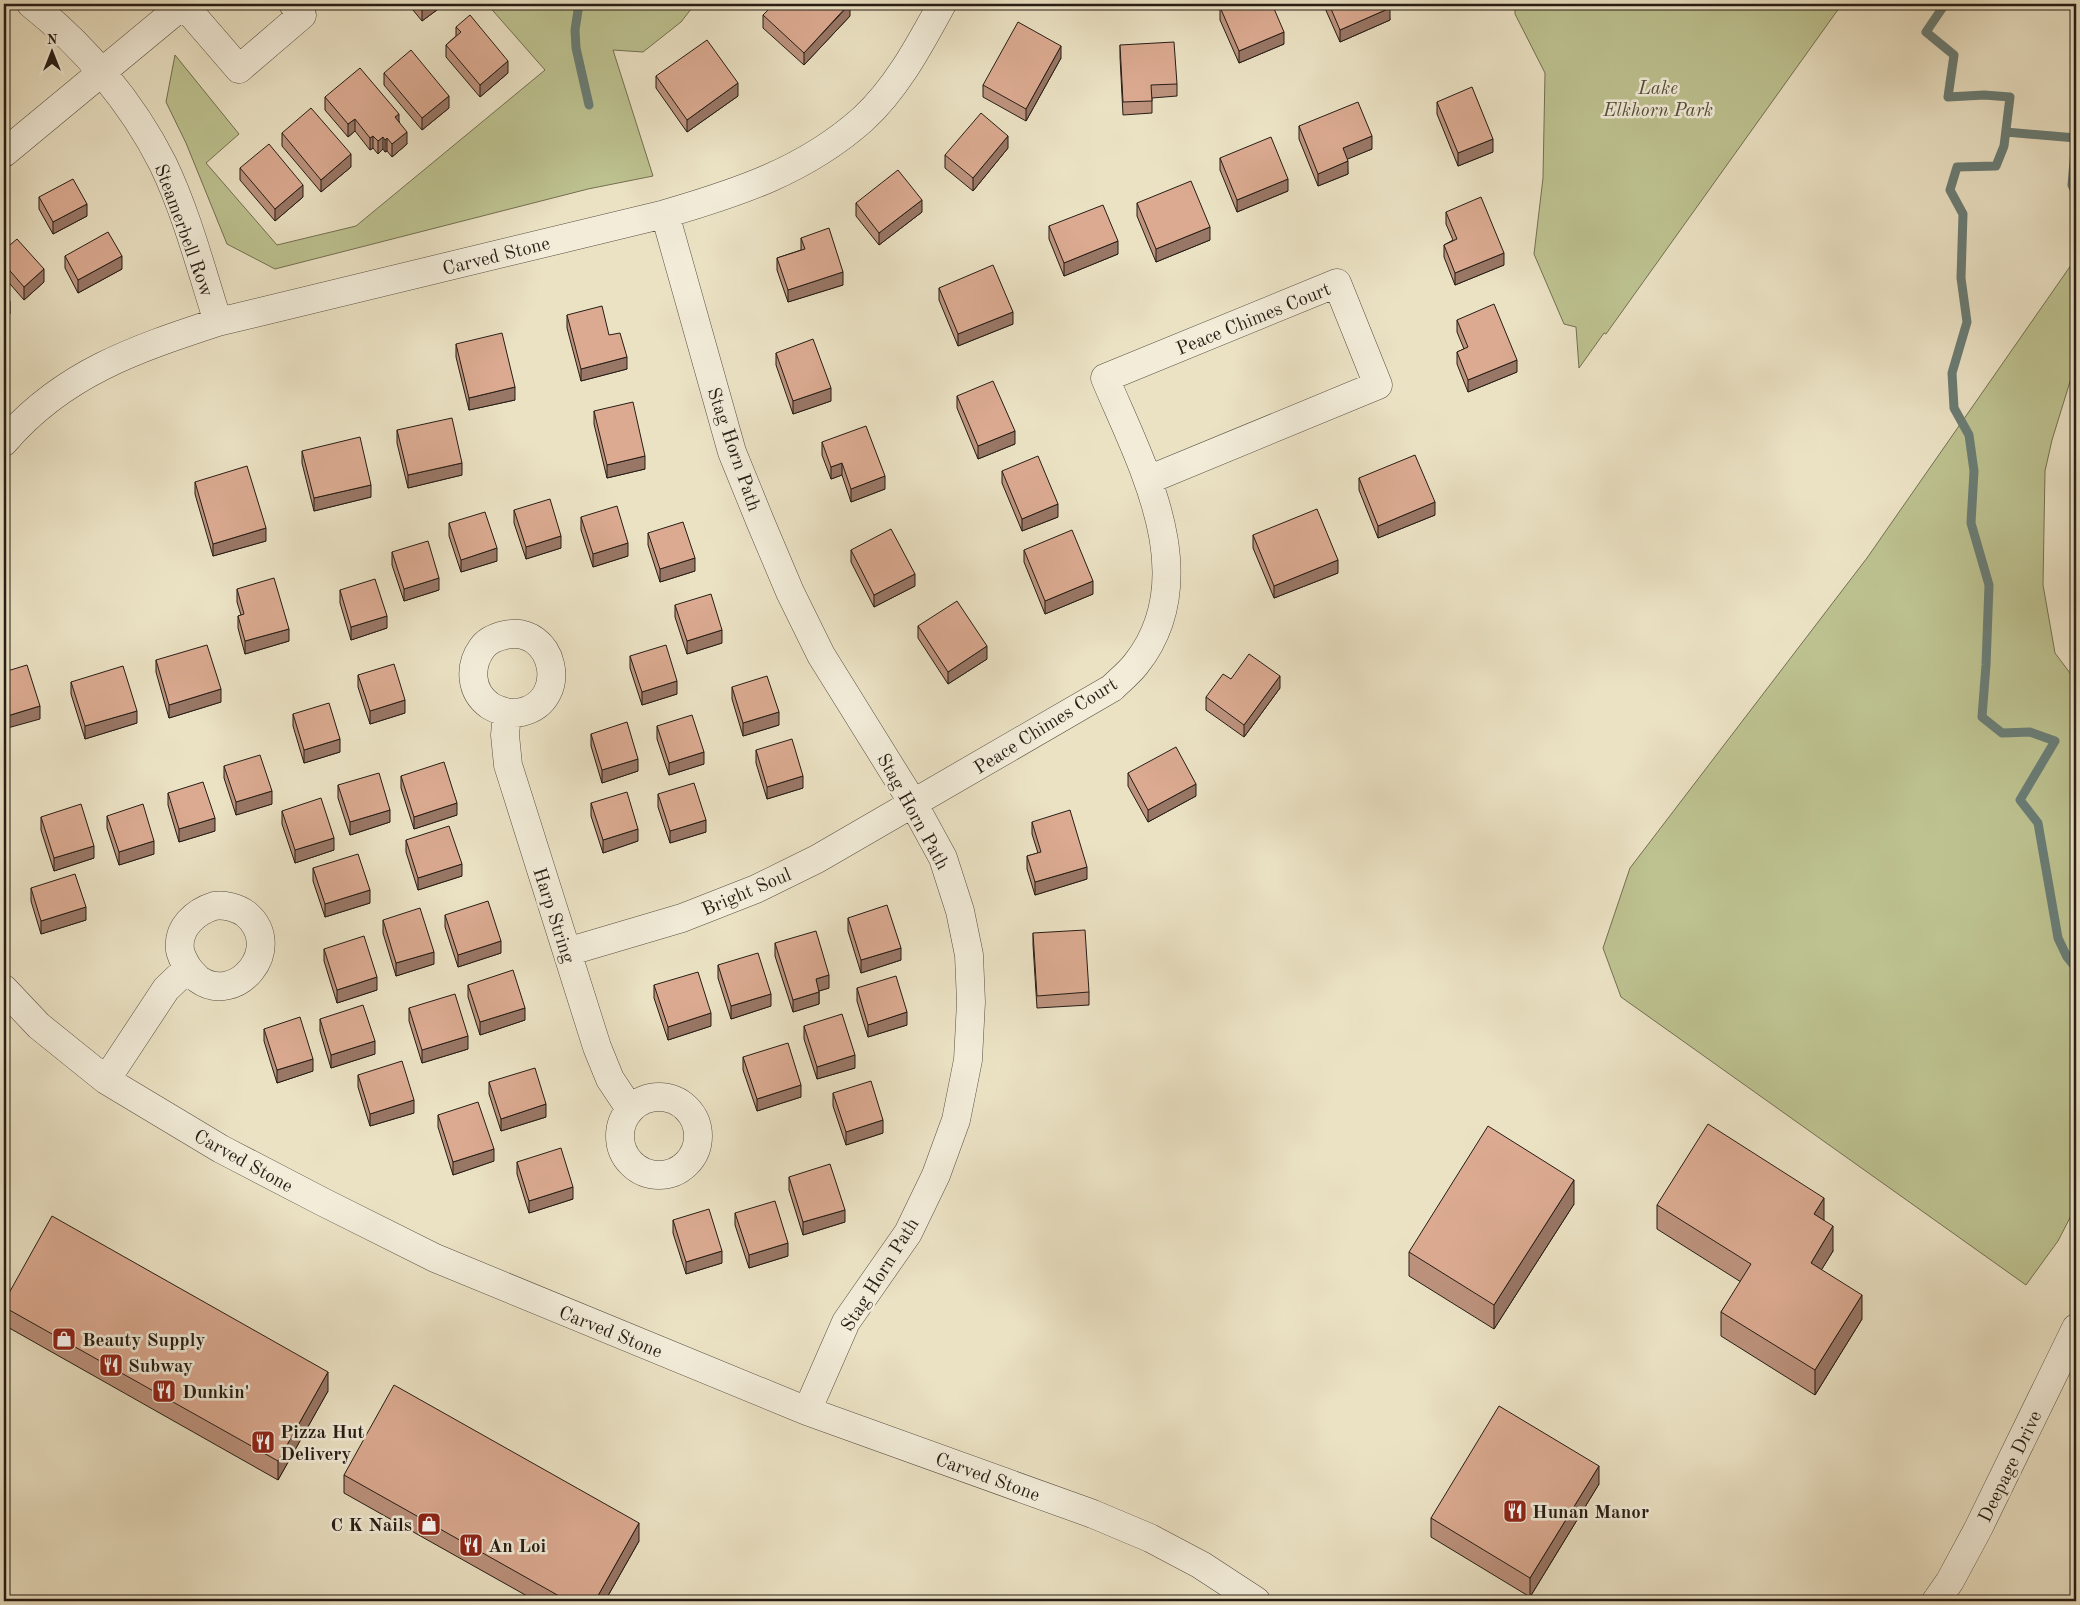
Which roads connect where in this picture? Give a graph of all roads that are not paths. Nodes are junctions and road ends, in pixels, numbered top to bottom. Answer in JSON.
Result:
{"nodes":[{"id":1,"x":30,"y":4,"type":"edge"},
{"id":2,"x":184,"y":4,"type":"edge"},
{"id":3,"x":293,"y":4,"type":"edge"},
{"id":4,"x":942,"y":4,"type":"edge"},
{"id":5,"x":102,"y":72,"type":"junction"},
{"id":6,"x":4,"y":153,"type":"edge"},
{"id":7,"x":665,"y":214,"type":"junction"},
{"id":8,"x":218,"y":322,"type":"junction"},
{"id":9,"x":4,"y":442,"type":"edge"},
{"id":10,"x":1148,"y":480,"type":"junction"},
{"id":11,"x":507,"y":712,"type":"dead end"},
{"id":12,"x":914,"y":803,"type":"junction"},
{"id":13,"x":567,"y":952,"type":"junction"},
{"id":14,"x":188,"y":968,"type":"dead end"},
{"id":15,"x":4,"y":989,"type":"edge"},
{"id":16,"x":106,"y":1080,"type":"junction"},
{"id":17,"x":630,"y":1109,"type":"dead end"},
{"id":18,"x":2076,"y":1328,"type":"edge"},
{"id":19,"x":807,"y":1411,"type":"junction"},
{"id":20,"x":1256,"y":1601,"type":"edge"},
{"id":21,"x":1936,"y":1601,"type":"edge"}],
"edges":[{"from":1,"to":5,"type":"street","name":"Steamerbell Row"},
{"from":2,"to":3,"type":"street"},
{"from":2,"to":5,"type":"street"},
{"from":4,"to":7,"type":"street","name":"Carved Stone"},
{"from":5,"to":6,"type":"street"},
{"from":5,"to":8,"type":"street","name":"Steamerbell Row"},
{"from":7,"to":8,"type":"street","name":"Carved Stone"},
{"from":7,"to":12,"type":"street","name":"Stag Horn Path"},
{"from":8,"to":9,"type":"street","name":"Carved Stone"},
{"from":10,"to":10,"type":"street","name":"Peace Chimes Court"},
{"from":10,"to":12,"type":"street","name":"Peace Chimes Court"},
{"from":11,"to":13,"type":"street","name":"Harp String"},
{"from":12,"to":13,"type":"street","name":"Bright Soul"},
{"from":12,"to":19,"type":"street","name":"Stag Horn Path"},
{"from":13,"to":17,"type":"street","name":"Harp String"},
{"from":14,"to":16,"type":"street"},
{"from":15,"to":16,"type":"street","name":"Carved Stone"},
{"from":16,"to":19,"type":"street","name":"Carved Stone"},
{"from":18,"to":21,"type":"street","name":"Deepage Drive"},
{"from":19,"to":20,"type":"street","name":"Carved Stone"}]}
